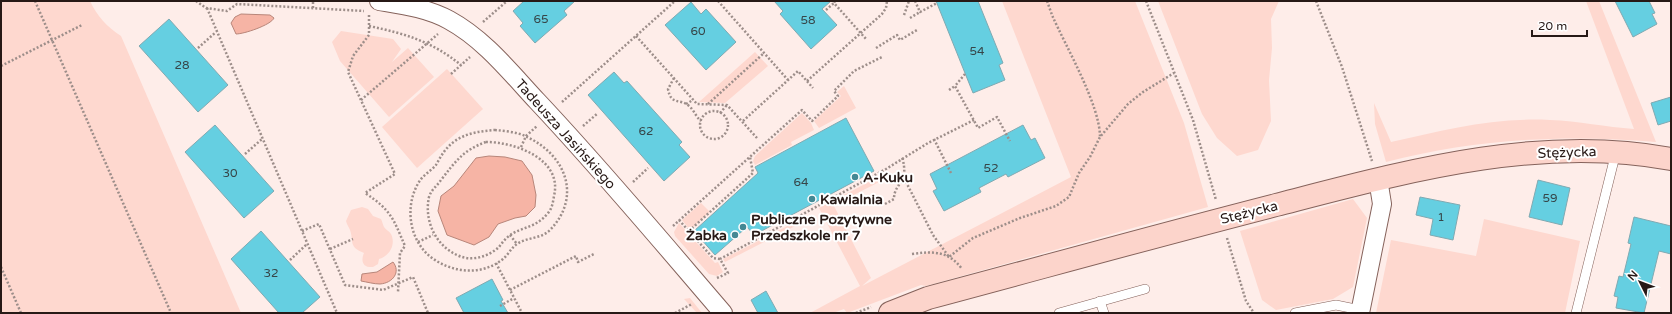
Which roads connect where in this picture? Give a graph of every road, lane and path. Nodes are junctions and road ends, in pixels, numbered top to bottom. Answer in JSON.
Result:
{"nodes":[{"id":1,"x":35,"y":1,"type":"edge"},
{"id":2,"x":196,"y":1,"type":"edge"},
{"id":3,"x":313,"y":1,"type":"edge"},
{"id":4,"x":507,"y":1,"type":"edge"},
{"id":5,"x":675,"y":1,"type":"edge"},
{"id":6,"x":718,"y":1,"type":"edge"},
{"id":7,"x":887,"y":1,"type":"edge"},
{"id":8,"x":909,"y":1,"type":"edge"},
{"id":9,"x":915,"y":1,"type":"edge"},
{"id":10,"x":1047,"y":1,"type":"edge"},
{"id":11,"x":1146,"y":1,"type":"edge"},
{"id":12,"x":1316,"y":1,"type":"edge"},
{"id":13,"x":834,"y":2,"type":"edge"},
{"id":14,"x":937,"y":3,"type":"dead end"},
{"id":15,"x":374,"y":6,"type":"edge"},
{"id":16,"x":206,"y":8,"type":"junction"},
{"id":17,"x":313,"y":8,"type":"junction"},
{"id":18,"x":826,"y":10,"type":"dead end"},
{"id":19,"x":920,"y":12,"type":"junction"},
{"id":20,"x":904,"y":15,"type":"dead end"},
{"id":21,"x":910,"y":18,"type":"dead end"},
{"id":22,"x":481,"y":24,"type":"dead end"},
{"id":23,"x":82,"y":25,"type":"dead end"},
{"id":24,"x":369,"y":26,"type":"dead end"},
{"id":25,"x":917,"y":30,"type":"dead end"},
{"id":26,"x":442,"y":31,"type":"dead end"},
{"id":27,"x":216,"y":32,"type":"junction"},
{"id":28,"x":860,"y":33,"type":"junction"},
{"id":29,"x":369,"y":35,"type":"dead end"},
{"id":30,"x":636,"y":36,"type":"junction"},
{"id":31,"x":866,"y":39,"type":"dead end"},
{"id":32,"x":52,"y":40,"type":"junction"},
{"id":33,"x":428,"y":42,"type":"junction"},
{"id":34,"x":198,"y":48,"type":"dead end"},
{"id":35,"x":876,"y":48,"type":"dead end"},
{"id":36,"x":764,"y":53,"type":"junction"},
{"id":37,"x":882,"y":57,"type":"dead end"},
{"id":38,"x":1,"y":66,"type":"edge"},
{"id":39,"x":1174,"y":73,"type":"junction"},
{"id":40,"x":451,"y":74,"type":"dead end"},
{"id":41,"x":965,"y":74,"type":"dead end"},
{"id":42,"x":674,"y":78,"type":"junction"},
{"id":43,"x":788,"y":80,"type":"junction"},
{"id":44,"x":807,"y":81,"type":"junction"},
{"id":45,"x":955,"y":86,"type":"junction"},
{"id":46,"x":813,"y":88,"type":"dead end"},
{"id":47,"x":949,"y":90,"type":"dead end"},
{"id":48,"x":361,"y":100,"type":"junction"},
{"id":49,"x":693,"y":100,"type":"junction"},
{"id":50,"x":686,"y":104,"type":"junction"},
{"id":51,"x":708,"y":104,"type":"junction"},
{"id":52,"x":727,"y":105,"type":"junction"},
{"id":53,"x":557,"y":107,"type":"dead end"},
{"id":54,"x":598,"y":113,"type":"dead end"},
{"id":55,"x":720,"y":113,"type":"junction"},
{"id":56,"x":974,"y":120,"type":"junction"},
{"id":57,"x":702,"y":121,"type":"junction"},
{"id":58,"x":743,"y":121,"type":"junction"},
{"id":59,"x":540,"y":123,"type":"dead end"},
{"id":60,"x":578,"y":130,"type":"dead end"},
{"id":61,"x":526,"y":136,"type":"junction"},
{"id":62,"x":1100,"y":137,"type":"junction"},
{"id":63,"x":757,"y":138,"type":"dead end"},
{"id":64,"x":262,"y":139,"type":"junction"},
{"id":65,"x":934,"y":139,"type":"junction"},
{"id":66,"x":1010,"y":142,"type":"dead end"},
{"id":67,"x":521,"y":148,"type":"junction"},
{"id":68,"x":1616,"y":152,"type":"junction"},
{"id":69,"x":245,"y":154,"type":"dead end"},
{"id":70,"x":750,"y":157,"type":"junction"},
{"id":71,"x":902,"y":157,"type":"junction"},
{"id":72,"x":1671,"y":158,"type":"edge"},
{"id":73,"x":648,"y":168,"type":"dead end"},
{"id":74,"x":951,"y":173,"type":"dead end"},
{"id":75,"x":904,"y":178,"type":"junction"},
{"id":76,"x":1378,"y":179,"type":"junction"},
{"id":77,"x":628,"y":186,"type":"dead end"},
{"id":78,"x":836,"y":196,"type":"junction"},
{"id":79,"x":885,"y":204,"type":"dead end"},
{"id":80,"x":841,"y":206,"type":"dead end"},
{"id":81,"x":1221,"y":219,"type":"junction"},
{"id":82,"x":679,"y":220,"type":"junction"},
{"id":83,"x":672,"y":230,"type":"dead end"},
{"id":84,"x":302,"y":231,"type":"junction"},
{"id":85,"x":689,"y":231,"type":"junction"},
{"id":86,"x":433,"y":234,"type":"junction"},
{"id":87,"x":510,"y":235,"type":"junction"},
{"id":88,"x":353,"y":239,"type":"dead end"},
{"id":89,"x":418,"y":242,"type":"junction"},
{"id":90,"x":307,"y":244,"type":"junction"},
{"id":91,"x":517,"y":244,"type":"junction"},
{"id":92,"x":330,"y":249,"type":"junction"},
{"id":93,"x":594,"y":254,"type":"dead end"},
{"id":94,"x":912,"y":254,"type":"dead end"},
{"id":95,"x":949,"y":257,"type":"junction"},
{"id":96,"x":720,"y":259,"type":"junction"},
{"id":97,"x":290,"y":260,"type":"dead end"},
{"id":98,"x":496,"y":263,"type":"junction"},
{"id":99,"x":1,"y":267,"type":"edge"},
{"id":100,"x":963,"y":271,"type":"dead end"},
{"id":101,"x":712,"y":281,"type":"dead end"},
{"id":102,"x":398,"y":284,"type":"junction"},
{"id":103,"x":1145,"y":289,"type":"dead end"},
{"id":104,"x":510,"y":290,"type":"junction"},
{"id":105,"x":398,"y":292,"type":"dead end"},
{"id":106,"x":514,"y":298,"type":"junction"},
{"id":107,"x":1100,"y":301,"type":"junction"},
{"id":108,"x":696,"y":302,"type":"dead end"},
{"id":109,"x":500,"y":306,"type":"dead end"},
{"id":110,"x":1360,"y":312,"type":"edge"},
{"id":111,"x":21,"y":313,"type":"edge"},
{"id":112,"x":171,"y":313,"type":"edge"},
{"id":113,"x":337,"y":313,"type":"edge"},
{"id":114,"x":428,"y":313,"type":"edge"},
{"id":115,"x":522,"y":313,"type":"edge"},
{"id":116,"x":675,"y":313,"type":"edge"},
{"id":117,"x":723,"y":313,"type":"edge"},
{"id":118,"x":890,"y":313,"type":"edge"},
{"id":119,"x":1059,"y":313,"type":"edge"},
{"id":120,"x":1104,"y":313,"type":"edge"},
{"id":121,"x":1254,"y":313,"type":"edge"},
{"id":122,"x":1295,"y":313,"type":"edge"},
{"id":123,"x":1576,"y":313,"type":"edge"}],
"edges":[{"from":1,"to":32,"type":"path"},
{"from":2,"to":16,"type":"path"},
{"from":3,"to":17,"type":"path"},
{"from":4,"to":22,"type":"path"},
{"from":5,"to":30,"type":"path"},
{"from":6,"to":36,"type":"path"},
{"from":7,"to":28,"type":"path"},
{"from":8,"to":20,"type":"path"},
{"from":9,"to":19,"type":"path"},
{"from":10,"to":62,"type":"path"},
{"from":11,"to":39,"type":"path"},
{"from":12,"to":76,"type":"path"},
{"from":13,"to":18,"type":"path"},
{"from":13,"to":28,"type":"path"},
{"from":14,"to":19,"type":"path"},
{"from":15,"to":17,"type":"path"},
{"from":15,"to":117,"type":"street","name":"Tadeusza Jasińskiego"},
{"from":16,"to":17,"type":"path"},
{"from":16,"to":27,"type":"path"},
{"from":19,"to":21,"type":"path"},
{"from":23,"to":32,"type":"path"},
{"from":24,"to":33,"type":"path"},
{"from":25,"to":35,"type":"path"},
{"from":26,"to":33,"type":"path"},
{"from":27,"to":34,"type":"path"},
{"from":27,"to":64,"type":"path"},
{"from":28,"to":31,"type":"path"},
{"from":28,"to":44,"type":"path"},
{"from":29,"to":48,"type":"path"},
{"from":30,"to":42,"type":"path"},
{"from":30,"to":53,"type":"path"},
{"from":32,"to":38,"type":"path"},
{"from":32,"to":112,"type":"path"},
{"from":33,"to":40,"type":"path"},
{"from":33,"to":48,"type":"path"},
{"from":36,"to":43,"type":"path"},
{"from":36,"to":51,"type":"path"},
{"from":37,"to":70,"type":"path"},
{"from":39,"to":62,"type":"path"},
{"from":39,"to":81,"type":"path"},
{"from":41,"to":45,"type":"path"},
{"from":42,"to":49,"type":"path"},
{"from":42,"to":50,"type":"path"},
{"from":43,"to":44,"type":"path"},
{"from":43,"to":58,"type":"path"},
{"from":44,"to":46,"type":"path"},
{"from":45,"to":47,"type":"path"},
{"from":45,"to":56,"type":"path"},
{"from":48,"to":102,"type":"path"},
{"from":49,"to":50,"type":"path"},
{"from":49,"to":51,"type":"path"},
{"from":50,"to":57,"type":"path"},
{"from":51,"to":52,"type":"path"},
{"from":52,"to":55,"type":"path"},
{"from":52,"to":58,"type":"path"},
{"from":54,"to":60,"type":"path"},
{"from":55,"to":57,"type":"path"},
{"from":55,"to":57,"type":"path"},
{"from":56,"to":65,"type":"path"},
{"from":56,"to":66,"type":"path"},
{"from":58,"to":63,"type":"path"},
{"from":59,"to":61,"type":"path"},
{"from":61,"to":67,"type":"path"},
{"from":61,"to":89,"type":"path"},
{"from":61,"to":91,"type":"path"},
{"from":62,"to":95,"type":"path"},
{"from":64,"to":69,"type":"path"},
{"from":64,"to":84,"type":"path"},
{"from":65,"to":71,"type":"path"},
{"from":65,"to":74,"type":"path"},
{"from":67,"to":86,"type":"path"},
{"from":67,"to":87,"type":"path"},
{"from":68,"to":72,"type":"street","name":"Stężycka"},
{"from":68,"to":76,"type":"street","name":"Stężycka"},
{"from":68,"to":123,"type":"lane","name":"Stężycka"},
{"from":70,"to":82,"type":"path"},
{"from":70,"to":85,"type":"path"},
{"from":71,"to":75,"type":"path"},
{"from":71,"to":78,"type":"path"},
{"from":73,"to":77,"type":"path"},
{"from":75,"to":79,"type":"path"},
{"from":75,"to":95,"type":"path"},
{"from":76,"to":81,"type":"street","name":"Stężycka"},
{"from":76,"to":110,"type":"street"},
{"from":78,"to":80,"type":"path"},
{"from":78,"to":96,"type":"path"},
{"from":81,"to":118,"type":"street","name":"Stężycka"},
{"from":81,"to":121,"type":"path"},
{"from":82,"to":83,"type":"path"},
{"from":82,"to":85,"type":"path"},
{"from":84,"to":90,"type":"path"},
{"from":84,"to":92,"type":"path"},
{"from":85,"to":96,"type":"path"},
{"from":86,"to":87,"type":"path"},
{"from":86,"to":89,"type":"path"},
{"from":87,"to":91,"type":"path"},
{"from":88,"to":92,"type":"path"},
{"from":89,"to":98,"type":"path"},
{"from":90,"to":97,"type":"path"},
{"from":90,"to":113,"type":"path"},
{"from":91,"to":98,"type":"path"},
{"from":92,"to":102,"type":"path"},
{"from":93,"to":104,"type":"path"},
{"from":94,"to":95,"type":"path"},
{"from":95,"to":100,"type":"path"},
{"from":96,"to":101,"type":"path"},
{"from":98,"to":104,"type":"path"},
{"from":99,"to":111,"type":"path"},
{"from":102,"to":105,"type":"path"},
{"from":102,"to":114,"type":"path"},
{"from":103,"to":107,"type":"lane"},
{"from":104,"to":106,"type":"path"},
{"from":106,"to":109,"type":"path"},
{"from":106,"to":115,"type":"path"},
{"from":107,"to":119,"type":"lane"},
{"from":107,"to":120,"type":"lane"},
{"from":108,"to":116,"type":"path"},
{"from":110,"to":122,"type":"lane"}]}
